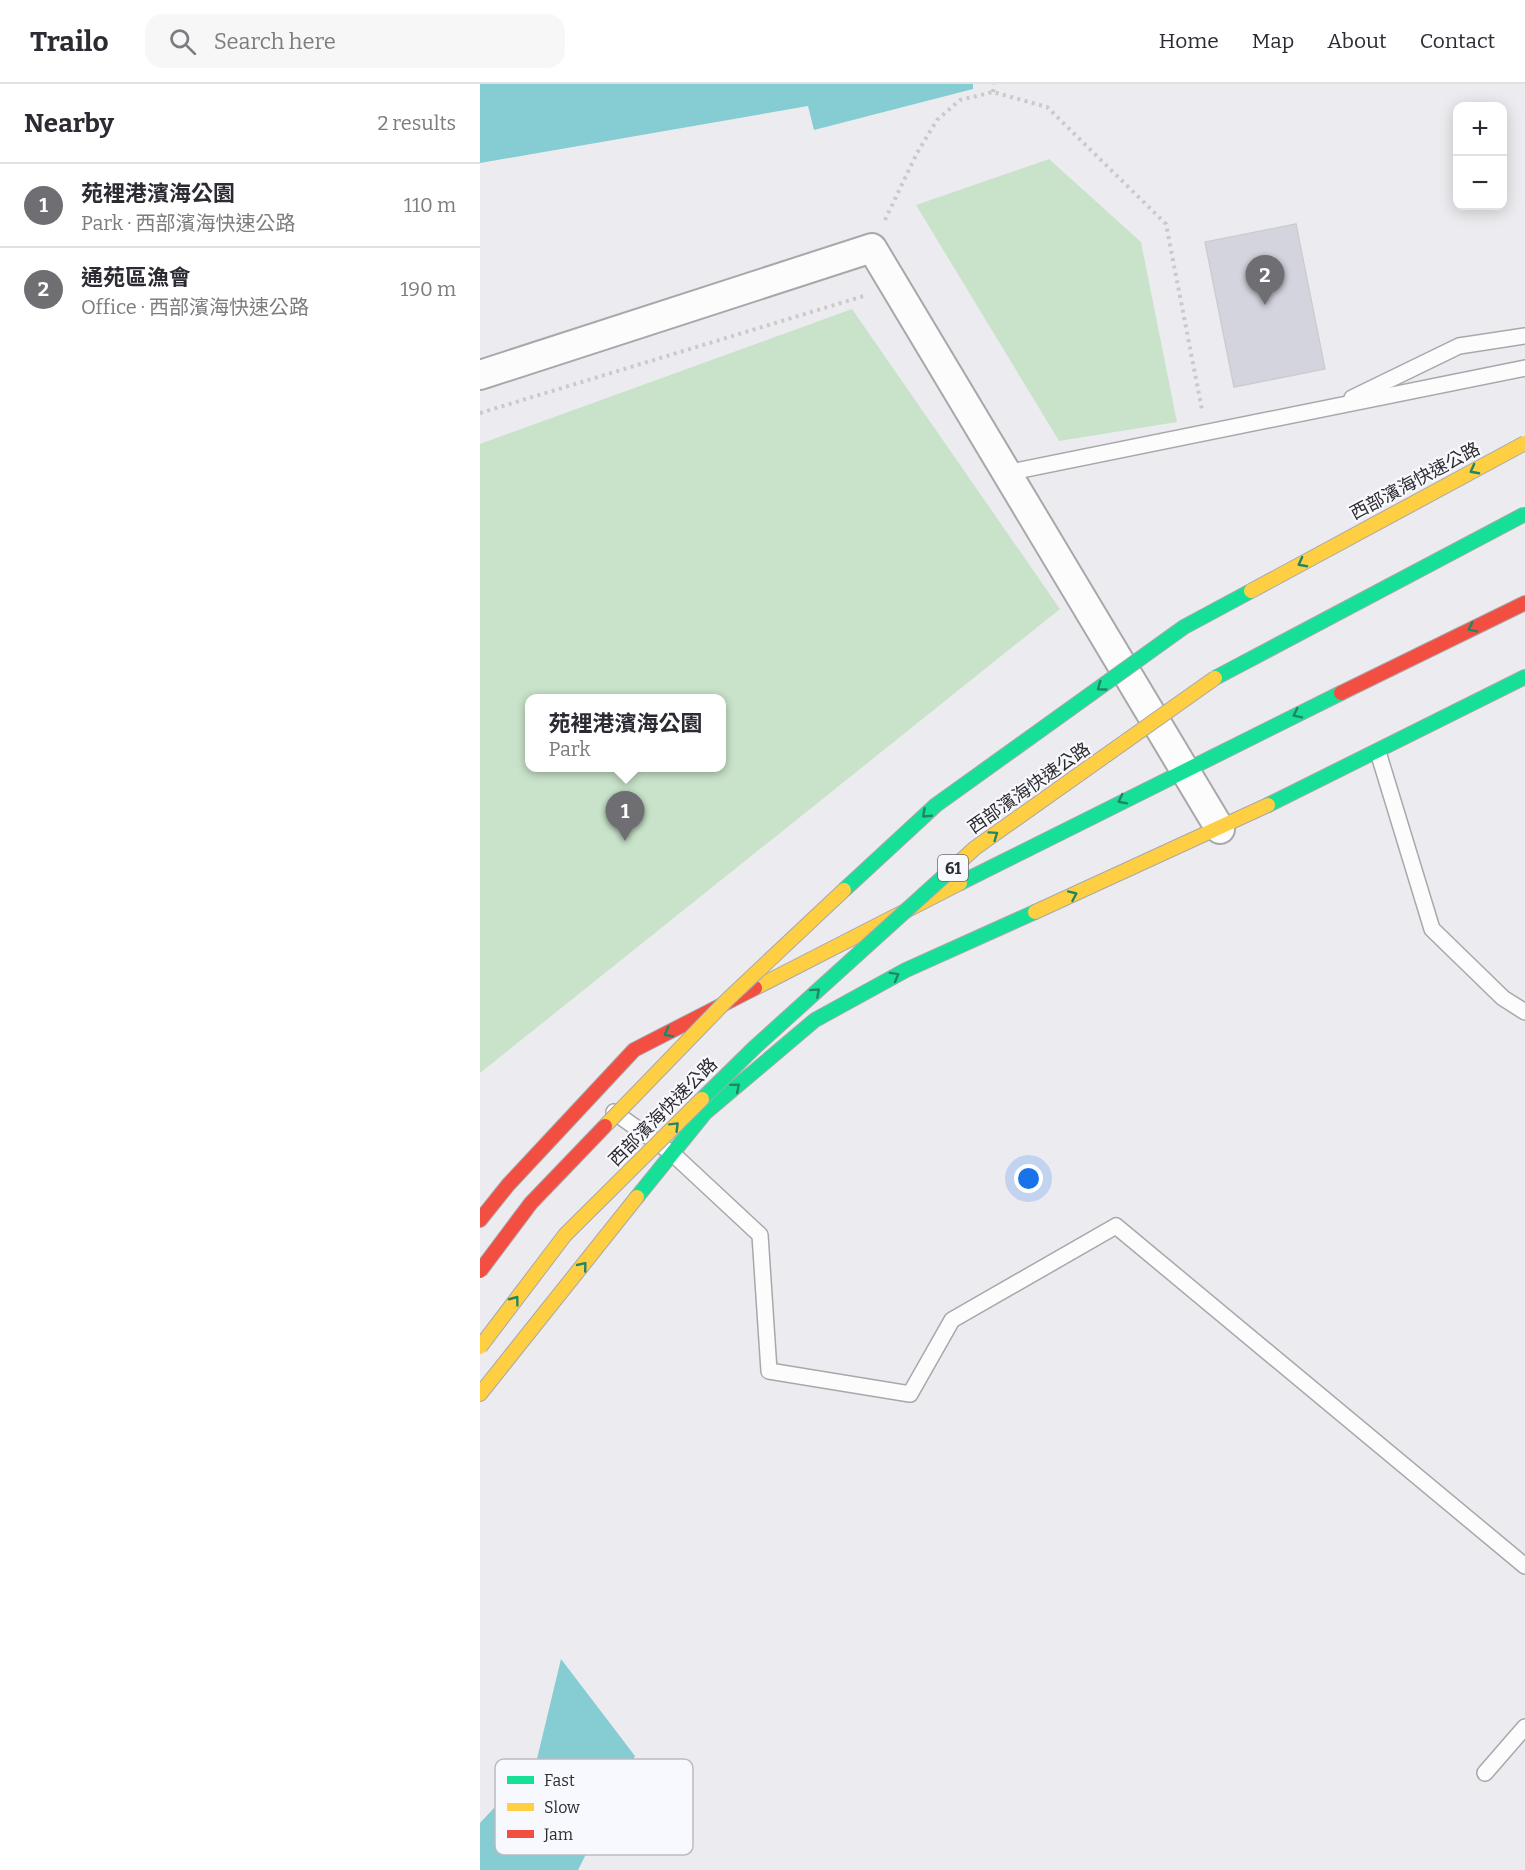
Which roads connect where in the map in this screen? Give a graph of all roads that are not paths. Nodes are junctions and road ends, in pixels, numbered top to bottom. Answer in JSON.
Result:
{"nodes":[{"id":1,"x":1525,"y":336,"type":"edge"},
{"id":2,"x":1525,"y":368,"type":"edge"},
{"id":3,"x":480,"y":375,"type":"edge"},
{"id":4,"x":1332,"y":407,"type":"junction"},
{"id":5,"x":1525,"y":442,"type":"edge"},
{"id":6,"x":1006,"y":473,"type":"junction"},
{"id":7,"x":1525,"y":514,"type":"edge"},
{"id":8,"x":1525,"y":603,"type":"edge"},
{"id":9,"x":1525,"y":677,"type":"edge"},
{"id":10,"x":1378,"y":753,"type":"junction"},
{"id":11,"x":1186,"y":768,"type":"junction"},
{"id":12,"x":1220,"y":829,"type":"junction"},
{"id":13,"x":1525,"y":1012,"type":"edge"},
{"id":14,"x":591,"y":1096,"type":"junction"},
{"id":15,"x":673,"y":1154,"type":"junction"},
{"id":16,"x":480,"y":1220,"type":"edge"},
{"id":17,"x":480,"y":1271,"type":"edge"},
{"id":18,"x":480,"y":1347,"type":"edge"},
{"id":19,"x":480,"y":1394,"type":"edge"},
{"id":20,"x":1525,"y":1566,"type":"edge"},
{"id":21,"x":1525,"y":1727,"type":"edge"},
{"id":22,"x":1485,"y":1773,"type":"dead end"}],
"edges":[{"from":1,"to":4,"type":"lane"},
{"from":2,"to":4,"type":"lane"},
{"from":3,"to":6,"type":"street"},
{"from":4,"to":6,"type":"lane"},
{"from":5,"to":17,"type":"main road","name":"西部濱海快速公路","one_way":true,"bridge":true},
{"from":6,"to":11,"type":"street"},
{"from":18,"to":7,"type":"main road","name":"西部濱海快速公路","number":"61","one_way":true,"bridge":true},
{"from":8,"to":11,"type":"main road","one_way":true},
{"from":9,"to":10,"type":"main road"},
{"from":10,"to":12,"type":"main road"},
{"from":10,"to":13,"type":"lane"},
{"from":11,"to":12,"type":"street"},
{"from":11,"to":14,"type":"main road","one_way":true},
{"from":15,"to":12,"type":"main road","one_way":true},
{"from":14,"to":15,"type":"lane"},
{"from":14,"to":16,"type":"main road"},
{"from":19,"to":15,"type":"main road","one_way":true},
{"from":15,"to":20,"type":"lane"},
{"from":21,"to":22,"type":"lane"}]}
